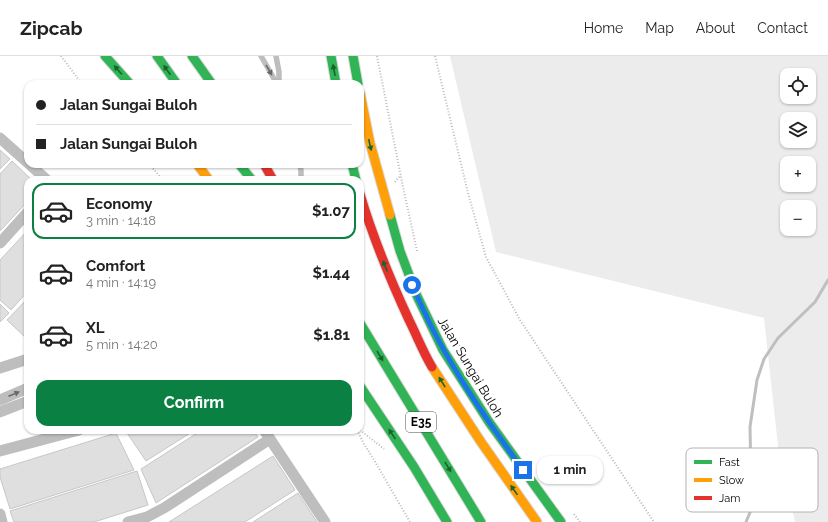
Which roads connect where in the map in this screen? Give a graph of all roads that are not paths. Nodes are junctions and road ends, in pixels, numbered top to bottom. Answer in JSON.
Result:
{"nodes":[{"id":1,"x":105,"y":56,"type":"edge"},
{"id":2,"x":157,"y":56,"type":"edge"},
{"id":3,"x":192,"y":56,"type":"edge"},
{"id":4,"x":261,"y":56,"type":"edge"},
{"id":5,"x":276,"y":56,"type":"edge"},
{"id":6,"x":331,"y":56,"type":"edge"},
{"id":7,"x":353,"y":56,"type":"edge"},
{"id":8,"x":126,"y":80,"type":"edge"},
{"id":9,"x":174,"y":80,"type":"edge"},
{"id":10,"x":209,"y":80,"type":"edge"},
{"id":11,"x":276,"y":80,"type":"edge"},
{"id":12,"x":278,"y":80,"type":"edge"},
{"id":13,"x":335,"y":80,"type":"edge"},
{"id":14,"x":357,"y":80,"type":"edge"},
{"id":15,"x":364,"y":113,"type":"edge"},
{"id":16,"x":0,"y":138,"type":"edge"},
{"id":17,"x":24,"y":160,"type":"edge"},
{"id":18,"x":33,"y":168,"type":"edge"},
{"id":19,"x":242,"y":168,"type":"edge"},
{"id":20,"x":42,"y":176,"type":"edge"},
{"id":21,"x":249,"y":176,"type":"edge"},
{"id":22,"x":364,"y":208,"type":"edge"},
{"id":23,"x":24,"y":217,"type":"edge"},
{"id":24,"x":0,"y":244,"type":"edge"},
{"id":25,"x":364,"y":330,"type":"edge"},
{"id":26,"x":24,"y":360,"type":"edge"},
{"id":27,"x":0,"y":368,"type":"edge"},
{"id":28,"x":24,"y":390,"type":"edge"},
{"id":29,"x":364,"y":392,"type":"edge"},
{"id":30,"x":0,"y":400,"type":"edge"},
{"id":31,"x":24,"y":403,"type":"edge"},
{"id":32,"x":0,"y":412,"type":"edge"},
{"id":33,"x":64,"y":434,"type":"edge"},
{"id":34,"x":267,"y":434,"type":"edge"},
{"id":35,"x":0,"y":451,"type":"edge"},
{"id":36,"x":0,"y":514,"type":"edge"},
{"id":37,"x":2,"y":522,"type":"edge"},
{"id":38,"x":128,"y":522,"type":"edge"},
{"id":39,"x":325,"y":522,"type":"edge"},
{"id":40,"x":447,"y":522,"type":"edge"},
{"id":41,"x":481,"y":522,"type":"edge"},
{"id":42,"x":537,"y":522,"type":"edge"},
{"id":43,"x":561,"y":522,"type":"edge"}],
"edges":[{"from":8,"to":1,"type":"highway","one_way":true},
{"from":9,"to":2,"type":"highway","one_way":true},
{"from":3,"to":10,"type":"highway"},
{"from":4,"to":11,"type":"lane","one_way":true},
{"from":5,"to":12,"type":"lane"},
{"from":13,"to":6,"type":"highway","one_way":true},
{"from":7,"to":14,"type":"highway"},
{"from":15,"to":43,"type":"highway","name":"Jalan Sungai Buloh","one_way":true},
{"from":16,"to":17,"type":"street"},
{"from":18,"to":20,"type":"street"},
{"from":19,"to":21,"type":"highway"},
{"from":42,"to":22,"type":"highway","one_way":true},
{"from":23,"to":24,"type":"street"},
{"from":25,"to":41,"type":"highway","number":"E35","one_way":true},
{"from":26,"to":27,"type":"street"},
{"from":30,"to":28,"type":"street","one_way":true},
{"from":40,"to":29,"type":"highway","number":"E35","one_way":true},
{"from":31,"to":32,"type":"street"},
{"from":33,"to":35,"type":"street"},
{"from":34,"to":38,"type":"street"},
{"from":34,"to":39,"type":"street"},
{"from":36,"to":37,"type":"street"}]}
